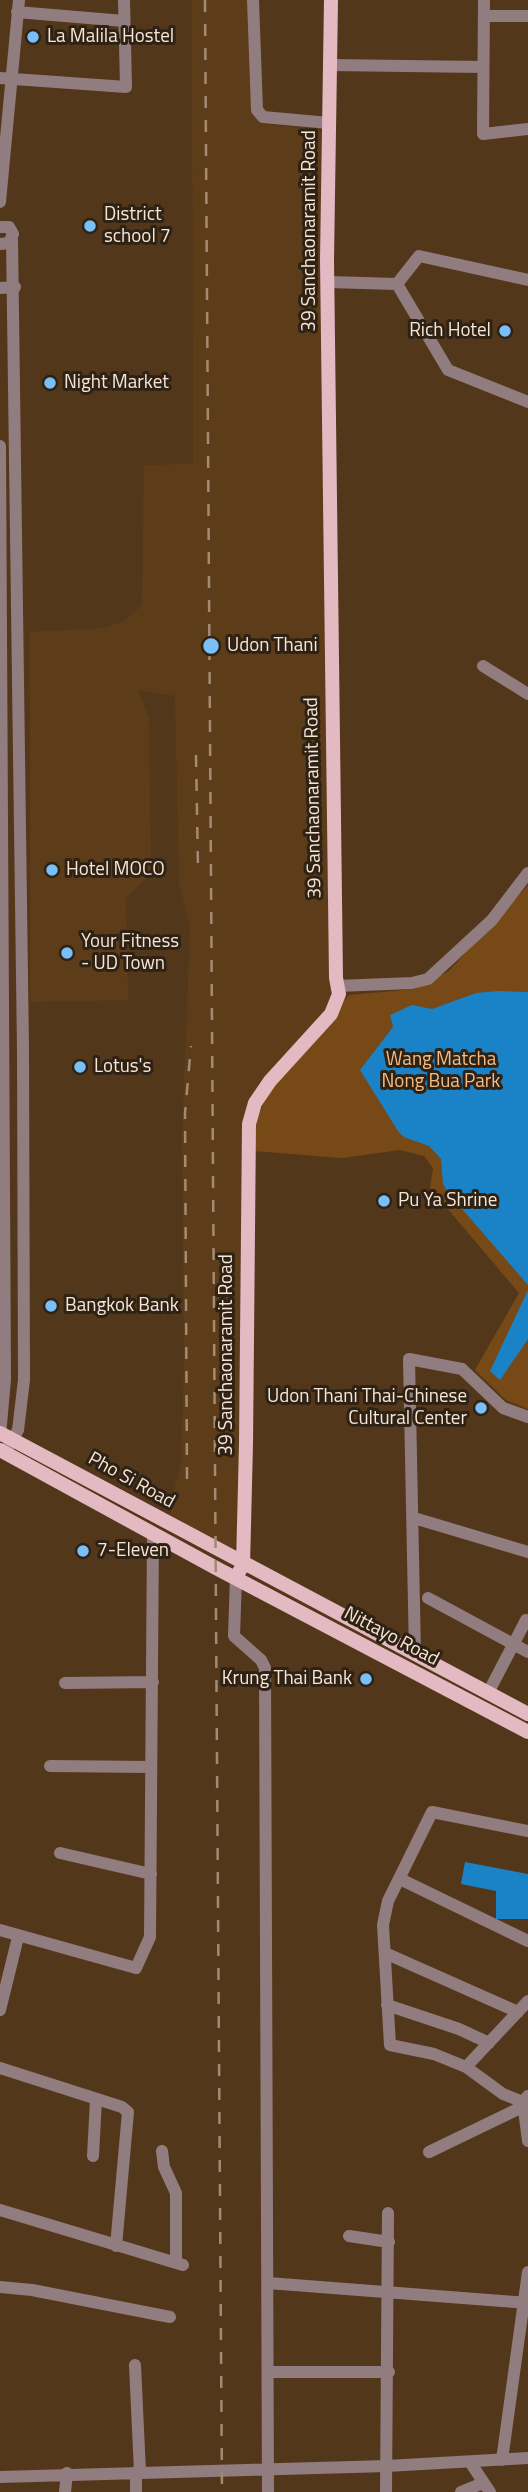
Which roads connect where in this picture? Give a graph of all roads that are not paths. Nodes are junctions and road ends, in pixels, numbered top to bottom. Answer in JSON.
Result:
{"nodes":[{"id":1,"x":124,"y":0,"type":"edge"},
{"id":2,"x":253,"y":0,"type":"edge"},
{"id":3,"x":331,"y":0,"type":"edge"},
{"id":4,"x":484,"y":0,"type":"edge"},
{"id":5,"x":18,"y":6,"type":"edge"},
{"id":6,"x":484,"y":16,"type":"junction"},
{"id":7,"x":527,"y":16,"type":"edge"},
{"id":8,"x":124,"y":20,"type":"junction"},
{"id":9,"x":330,"y":65,"type":"junction"},
{"id":10,"x":483,"y":67,"type":"junction"},
{"id":11,"x":5,"y":79,"type":"edge"},
{"id":12,"x":330,"y":123,"type":"junction"},
{"id":13,"x":528,"y":129,"type":"edge"},
{"id":14,"x":1,"y":177,"type":"edge"},
{"id":15,"x":0,"y":202,"type":"edge"},
{"id":16,"x":0,"y":227,"type":"edge"},
{"id":17,"x":6,"y":241,"type":"edge"},
{"id":18,"x":528,"y":280,"type":"edge"},
{"id":19,"x":328,"y":282,"type":"junction"},
{"id":20,"x":397,"y":284,"type":"junction"},
{"id":21,"x":15,"y":287,"type":"junction"},
{"id":22,"x":0,"y":288,"type":"edge"},
{"id":23,"x":528,"y":402,"type":"edge"},
{"id":24,"x":0,"y":446,"type":"edge"},
{"id":25,"x":0,"y":637,"type":"edge"},
{"id":26,"x":17,"y":637,"type":"junction"},
{"id":27,"x":0,"y":651,"type":"edge"},
{"id":28,"x":17,"y":651,"type":"junction"},
{"id":29,"x":483,"y":666,"type":"dead end"},
{"id":30,"x":528,"y":694,"type":"edge"},
{"id":31,"x":528,"y":873,"type":"edge"},
{"id":32,"x":337,"y":986,"type":"junction"},
{"id":33,"x":1,"y":1049,"type":"edge"},
{"id":34,"x":23,"y":1049,"type":"junction"},
{"id":35,"x":5,"y":1380,"type":"junction"},
{"id":36,"x":24,"y":1380,"type":"junction"},
{"id":37,"x":528,"y":1417,"type":"edge"},
{"id":38,"x":3,"y":1443,"type":"edge"},
{"id":39,"x":414,"y":1518,"type":"junction"},
{"id":40,"x":153,"y":1533,"type":"junction"},
{"id":41,"x":528,"y":1552,"type":"edge"},
{"id":42,"x":239,"y":1571,"type":"junction"},
{"id":43,"x":428,"y":1598,"type":"dead end"},
{"id":44,"x":526,"y":1620,"type":"dead end"},
{"id":45,"x":513,"y":1644,"type":"junction"},
{"id":46,"x":528,"y":1652,"type":"edge"},
{"id":47,"x":417,"y":1660,"type":"junction"},
{"id":48,"x":153,"y":1682,"type":"junction"},
{"id":49,"x":65,"y":1683,"type":"dead end"},
{"id":50,"x":488,"y":1693,"type":"junction"},
{"id":51,"x":528,"y":1714,"type":"edge"},
{"id":52,"x":528,"y":1732,"type":"edge"},
{"id":53,"x":50,"y":1766,"type":"dead end"},
{"id":54,"x":150,"y":1767,"type":"junction"},
{"id":55,"x":528,"y":1831,"type":"edge"},
{"id":56,"x":60,"y":1853,"type":"dead end"},
{"id":57,"x":151,"y":1874,"type":"junction"},
{"id":58,"x":400,"y":1879,"type":"junction"},
{"id":59,"x":0,"y":1930,"type":"edge"},
{"id":60,"x":18,"y":1937,"type":"junction"},
{"id":61,"x":528,"y":1941,"type":"edge"},
{"id":62,"x":385,"y":1953,"type":"junction"},
{"id":63,"x":528,"y":2001,"type":"edge"},
{"id":64,"x":387,"y":2006,"type":"junction"},
{"id":65,"x":0,"y":2010,"type":"edge"},
{"id":66,"x":518,"y":2012,"type":"junction"},
{"id":67,"x":489,"y":2043,"type":"junction"},
{"id":68,"x":466,"y":2067,"type":"junction"},
{"id":69,"x":0,"y":2068,"type":"edge"},
{"id":70,"x":526,"y":2099,"type":"edge"},
{"id":71,"x":96,"y":2100,"type":"junction"},
{"id":72,"x":528,"y":2141,"type":"edge"},
{"id":73,"x":162,"y":2151,"type":"dead end"},
{"id":74,"x":429,"y":2152,"type":"dead end"},
{"id":75,"x":93,"y":2156,"type":"dead end"},
{"id":76,"x":0,"y":2210,"type":"edge"},
{"id":77,"x":388,"y":2213,"type":"dead end"},
{"id":78,"x":349,"y":2236,"type":"dead end"},
{"id":79,"x":389,"y":2242,"type":"junction"},
{"id":80,"x":116,"y":2246,"type":"junction"},
{"id":81,"x":528,"y":2272,"type":"edge"},
{"id":82,"x":268,"y":2283,"type":"junction"},
{"id":83,"x":0,"y":2287,"type":"edge"},
{"id":84,"x":389,"y":2292,"type":"junction"},
{"id":85,"x":526,"y":2303,"type":"edge"},
{"id":86,"x":170,"y":2317,"type":"dead end"},
{"id":87,"x":135,"y":2365,"type":"dead end"},
{"id":88,"x":268,"y":2372,"type":"junction"},
{"id":89,"x":389,"y":2372,"type":"junction"},
{"id":90,"x":528,"y":2458,"type":"edge"},
{"id":91,"x":502,"y":2460,"type":"junction"},
{"id":92,"x":470,"y":2462,"type":"junction"},
{"id":93,"x":387,"y":2466,"type":"junction"},
{"id":94,"x":268,"y":2468,"type":"junction"},
{"id":95,"x":138,"y":2472,"type":"junction"},
{"id":96,"x":67,"y":2473,"type":"junction"},
{"id":97,"x":0,"y":2477,"type":"edge"},
{"id":98,"x":487,"y":2488,"type":"edge"},
{"id":99,"x":65,"y":2492,"type":"edge"},
{"id":100,"x":136,"y":2492,"type":"edge"},
{"id":101,"x":268,"y":2492,"type":"edge"},
{"id":102,"x":386,"y":2492,"type":"edge"},
{"id":103,"x":461,"y":2492,"type":"edge"}],
"edges":[{"from":1,"to":8,"type":"street"},
{"from":2,"to":12,"type":"street"},
{"from":3,"to":9,"type":"main road","name":"39 Sanchaonaramit Road"},
{"from":4,"to":6,"type":"street"},
{"from":5,"to":8,"type":"street"},
{"from":5,"to":11,"type":"street"},
{"from":6,"to":7,"type":"street"},
{"from":6,"to":10,"type":"street"},
{"from":8,"to":11,"type":"street"},
{"from":9,"to":10,"type":"street"},
{"from":9,"to":12,"type":"main road","name":"39 Sanchaonaramit Road"},
{"from":10,"to":13,"type":"street"},
{"from":11,"to":14,"type":"street"},
{"from":12,"to":19,"type":"main road","name":"39 Sanchaonaramit Road"},
{"from":14,"to":15,"type":"street"},
{"from":16,"to":17,"type":"street"},
{"from":17,"to":21,"type":"street"},
{"from":18,"to":20,"type":"street"},
{"from":19,"to":20,"type":"street"},
{"from":19,"to":32,"type":"main road","name":"39 Sanchaonaramit Road"},
{"from":20,"to":23,"type":"street"},
{"from":21,"to":22,"type":"street"},
{"from":21,"to":26,"type":"street"},
{"from":24,"to":25,"type":"street"},
{"from":25,"to":26,"type":"street"},
{"from":25,"to":27,"type":"street"},
{"from":26,"to":28,"type":"street"},
{"from":27,"to":28,"type":"street"},
{"from":27,"to":33,"type":"street"},
{"from":28,"to":34,"type":"street"},
{"from":29,"to":30,"type":"street"},
{"from":31,"to":32,"type":"street"},
{"from":32,"to":42,"type":"main road","name":"39 Sanchaonaramit Road"},
{"from":33,"to":34,"type":"street"},
{"from":33,"to":35,"type":"street"},
{"from":34,"to":36,"type":"street"},
{"from":35,"to":36,"type":"street"},
{"from":35,"to":38,"type":"street"},
{"from":36,"to":38,"type":"street"},
{"from":37,"to":39,"type":"street"},
{"from":38,"to":40,"type":"main road","name":"Pho Si Road"},
{"from":38,"to":42,"type":"main road","name":"Pho Si Road"},
{"from":39,"to":41,"type":"street"},
{"from":39,"to":47,"type":"street"},
{"from":40,"to":42,"type":"main road","name":"Pho Si Road"},
{"from":40,"to":48,"type":"street"},
{"from":42,"to":47,"type":"main road","name":"Nittayo Road"},
{"from":42,"to":82,"type":"street"},
{"from":43,"to":45,"type":"street"},
{"from":44,"to":45,"type":"street"},
{"from":45,"to":46,"type":"street"},
{"from":45,"to":50,"type":"street"},
{"from":47,"to":50,"type":"main road","name":"Nittayo Road"},
{"from":47,"to":52,"type":"main road","name":"Nittayo Road"},
{"from":48,"to":49,"type":"street"},
{"from":48,"to":54,"type":"street"},
{"from":50,"to":51,"type":"main road","name":"Nittayo Road"},
{"from":53,"to":54,"type":"street"},
{"from":54,"to":57,"type":"street"},
{"from":55,"to":58,"type":"street"},
{"from":56,"to":57,"type":"street"},
{"from":57,"to":60,"type":"street"},
{"from":58,"to":61,"type":"street"},
{"from":58,"to":62,"type":"street"},
{"from":59,"to":60,"type":"street"},
{"from":60,"to":65,"type":"street"},
{"from":62,"to":64,"type":"street"},
{"from":62,"to":66,"type":"street"},
{"from":63,"to":66,"type":"street"},
{"from":64,"to":67,"type":"street"},
{"from":64,"to":68,"type":"street"},
{"from":66,"to":67,"type":"street"},
{"from":67,"to":68,"type":"street"},
{"from":68,"to":70,"type":"street"},
{"from":69,"to":71,"type":"street"},
{"from":70,"to":72,"type":"street"},
{"from":70,"to":74,"type":"street"},
{"from":71,"to":75,"type":"street"},
{"from":71,"to":80,"type":"street"},
{"from":73,"to":80,"type":"street"},
{"from":76,"to":80,"type":"street"},
{"from":77,"to":79,"type":"street"},
{"from":78,"to":79,"type":"street"},
{"from":79,"to":84,"type":"street"},
{"from":81,"to":85,"type":"street"},
{"from":82,"to":84,"type":"street"},
{"from":82,"to":88,"type":"street"},
{"from":83,"to":86,"type":"street"},
{"from":84,"to":85,"type":"street"},
{"from":84,"to":89,"type":"street"},
{"from":85,"to":91,"type":"street"},
{"from":87,"to":95,"type":"street"},
{"from":88,"to":89,"type":"street"},
{"from":88,"to":94,"type":"street"},
{"from":89,"to":93,"type":"street"},
{"from":90,"to":91,"type":"street"},
{"from":91,"to":92,"type":"street"},
{"from":92,"to":93,"type":"street"},
{"from":92,"to":98,"type":"street"},
{"from":93,"to":94,"type":"street"},
{"from":93,"to":102,"type":"street"},
{"from":94,"to":95,"type":"street"},
{"from":94,"to":101,"type":"street"},
{"from":95,"to":96,"type":"street"},
{"from":95,"to":100,"type":"street"},
{"from":96,"to":97,"type":"street"},
{"from":96,"to":99,"type":"street"},
{"from":98,"to":103,"type":"street"}]}
